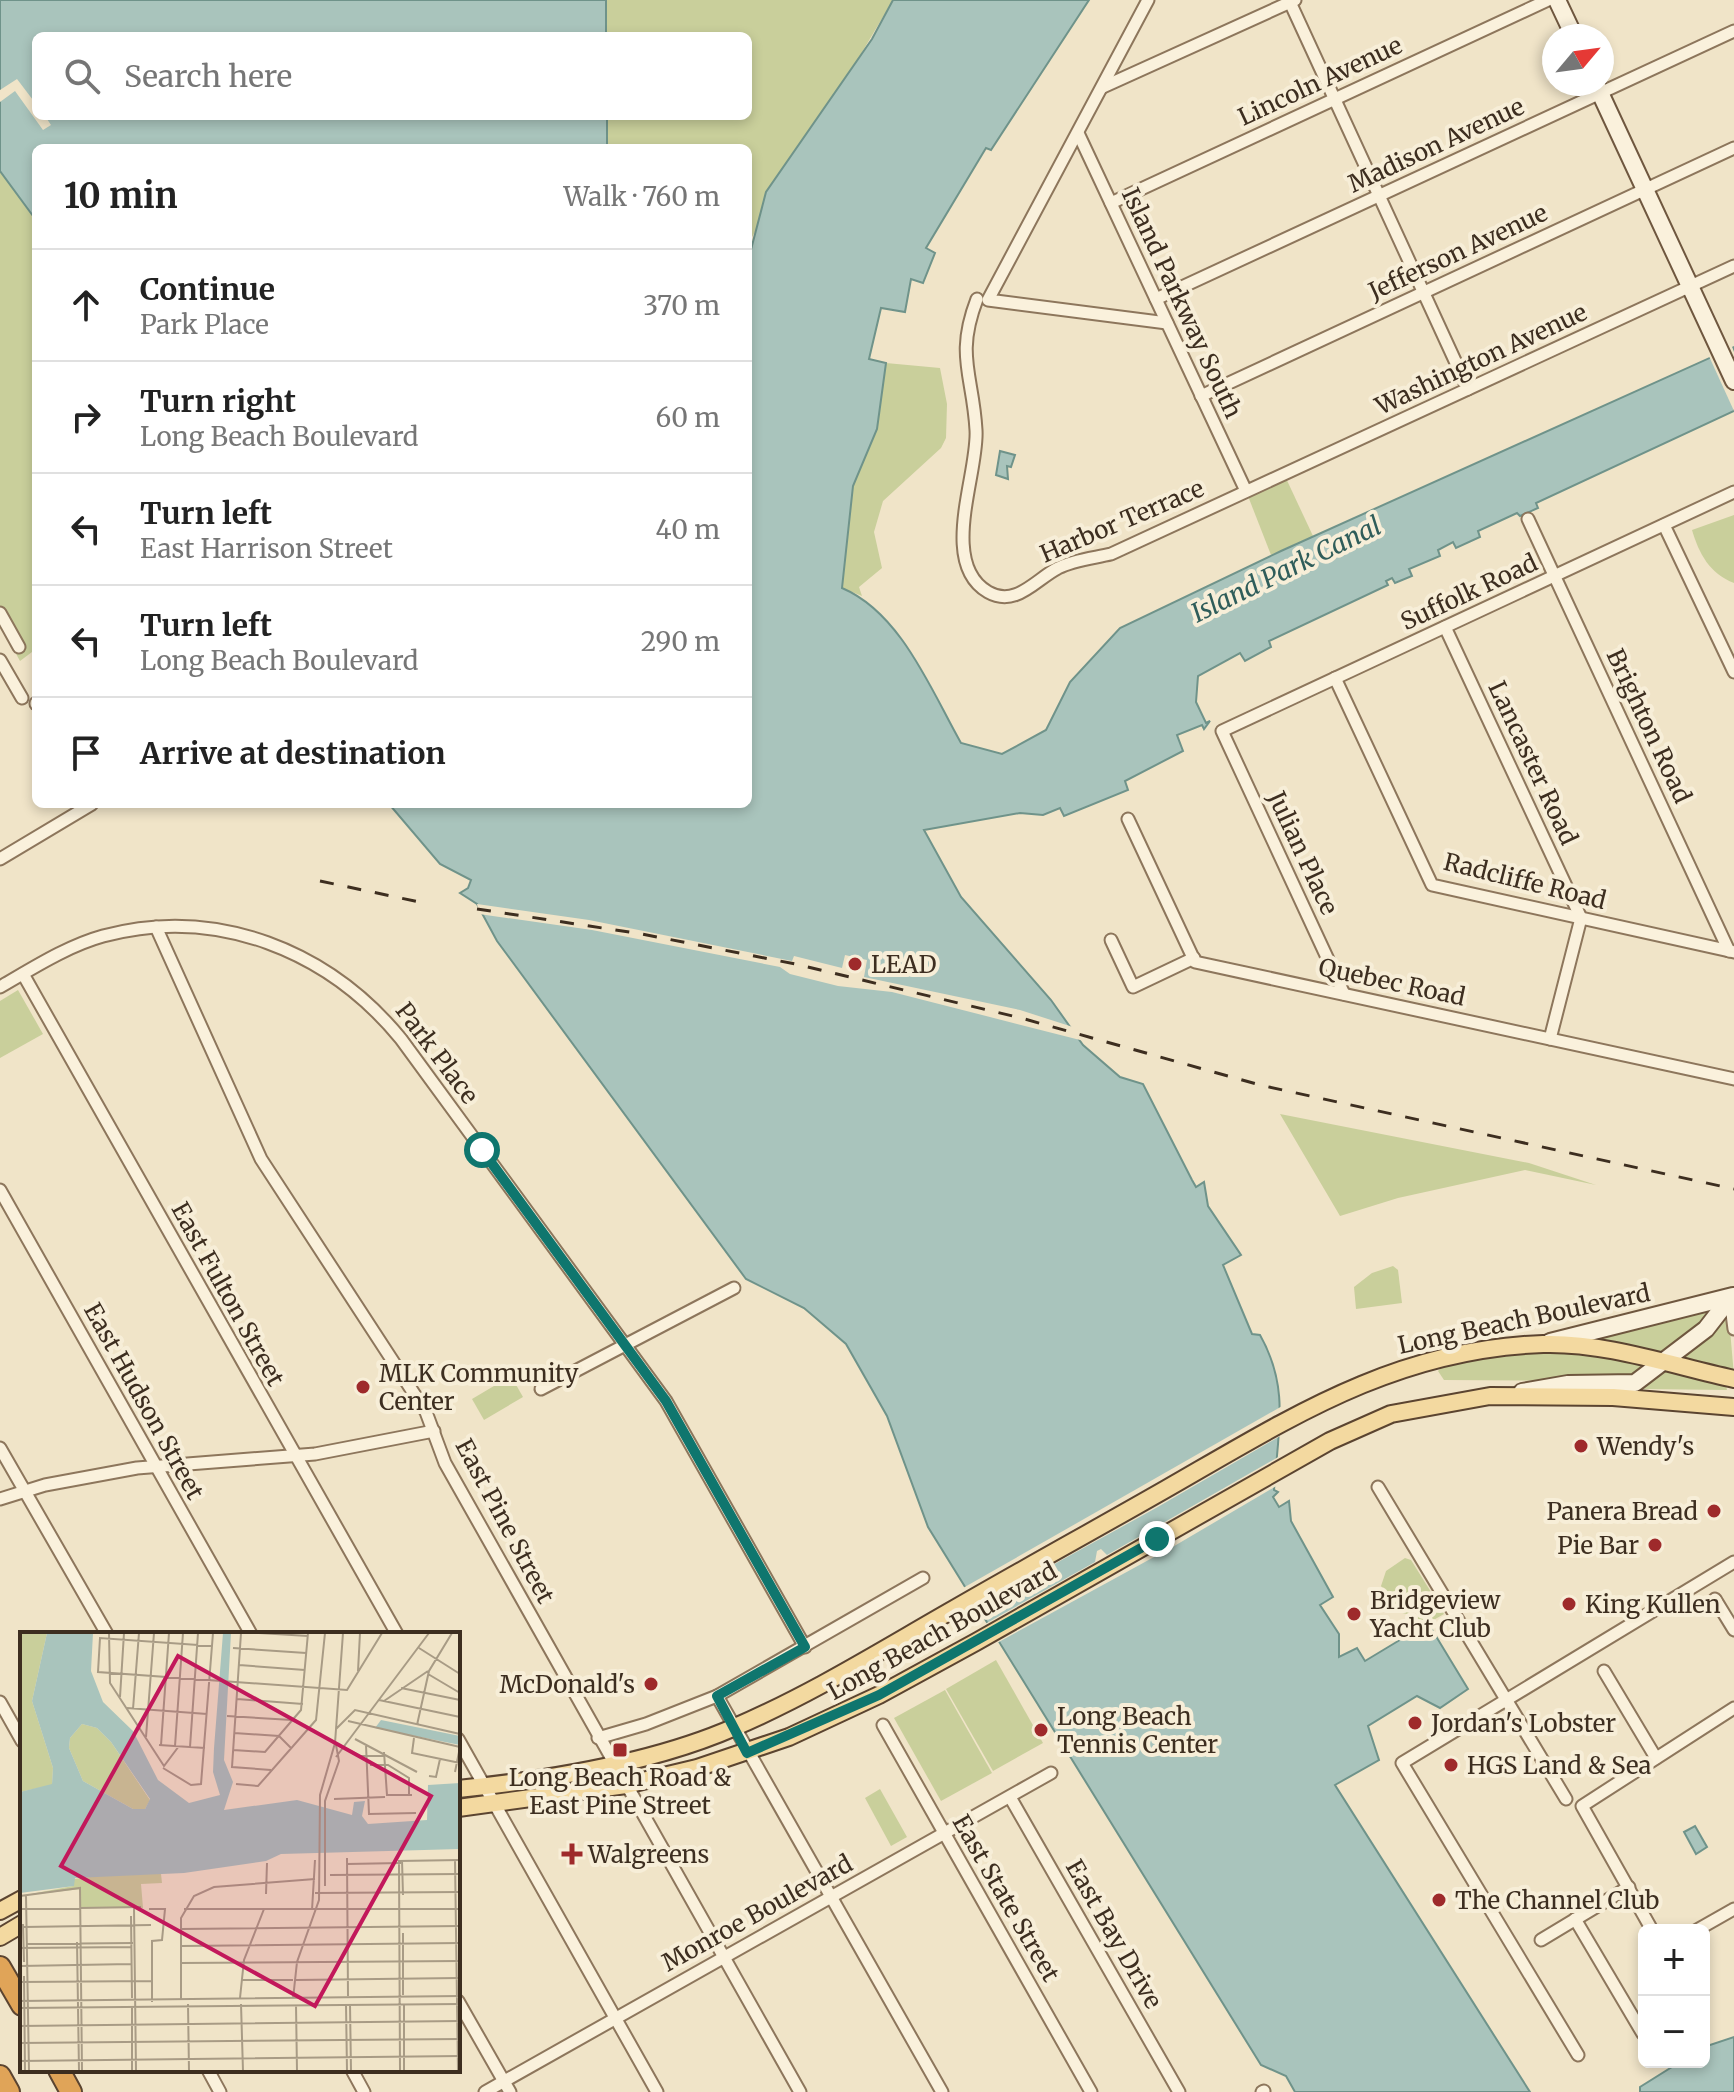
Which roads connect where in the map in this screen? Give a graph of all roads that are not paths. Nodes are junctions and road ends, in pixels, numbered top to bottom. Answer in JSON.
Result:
{"nodes":[{"id":1,"x":1148,"y":0,"type":"edge"},
{"id":2,"x":1548,"y":0,"type":"edge"},
{"id":3,"x":1557,"y":0,"type":"edge"},
{"id":4,"x":1291,"y":1,"type":"edge"},
{"id":5,"x":1568,"y":24,"type":"edge"},
{"id":6,"x":1734,"y":31,"type":"edge"},
{"id":7,"x":1614,"y":81,"type":"edge"},
{"id":8,"x":1102,"y":88,"type":"junction"},
{"id":9,"x":1582,"y":96,"type":"edge"},
{"id":10,"x":1602,"y":96,"type":"edge"},
{"id":11,"x":1334,"y":99,"type":"junction"},
{"id":12,"x":1078,"y":133,"type":"junction"},
{"id":13,"x":1734,"y":148,"type":"edge"},
{"id":14,"x":1645,"y":189,"type":"junction"},
{"id":15,"x":1379,"y":195,"type":"junction"},
{"id":16,"x":1111,"y":203,"type":"junction"},
{"id":17,"x":1734,"y":266,"type":"edge"},
{"id":18,"x":1690,"y":286,"type":"junction"},
{"id":19,"x":1424,"y":292,"type":"junction"},
{"id":20,"x":1156,"y":299,"type":"junction"},
{"id":21,"x":983,"y":300,"type":"junction"},
{"id":22,"x":1167,"y":323,"type":"junction"},
{"id":23,"x":1734,"y":381,"type":"edge"},
{"id":24,"x":1468,"y":389,"type":"junction"},
{"id":25,"x":1201,"y":396,"type":"junction"},
{"id":26,"x":1246,"y":491,"type":"junction"},
{"id":27,"x":1734,"y":492,"type":"edge"},
{"id":28,"x":1528,"y":519,"type":"dead end"},
{"id":29,"x":1664,"y":525,"type":"junction"},
{"id":30,"x":1554,"y":576,"type":"junction"},
{"id":31,"x":0,"y":613,"type":"edge"},
{"id":32,"x":1445,"y":627,"type":"junction"},
{"id":33,"x":19,"y":647,"type":"dead end"},
{"id":34,"x":0,"y":660,"type":"edge"},
{"id":35,"x":1734,"y":672,"type":"edge"},
{"id":36,"x":1335,"y":678,"type":"junction"},
{"id":37,"x":22,"y":698,"type":"dead end"},
{"id":38,"x":1222,"y":731,"type":"joint"},
{"id":39,"x":85,"y":808,"type":"edge"},
{"id":40,"x":1128,"y":819,"type":"dead end"},
{"id":41,"x":0,"y":859,"type":"edge"},
{"id":42,"x":1581,"y":918,"type":"junction"},
{"id":43,"x":156,"y":927,"type":"junction"},
{"id":44,"x":1111,"y":940,"type":"dead end"},
{"id":45,"x":1732,"y":951,"type":"edge"},
{"id":46,"x":1194,"y":958,"type":"junction"},
{"id":47,"x":23,"y":974,"type":"junction"},
{"id":48,"x":0,"y":987,"type":"edge"},
{"id":49,"x":1344,"y":994,"type":"junction"},
{"id":50,"x":1550,"y":1039,"type":"junction"},
{"id":51,"x":1734,"y":1079,"type":"edge"},
{"id":52,"x":0,"y":1190,"type":"edge"},
{"id":53,"x":734,"y":1288,"type":"dead end"},
{"id":54,"x":1732,"y":1297,"type":"edge"},
{"id":55,"x":1734,"y":1329,"type":"edge"},
{"id":56,"x":1545,"y":1344,"type":"junction"},
{"id":57,"x":624,"y":1345,"type":"junction"},
{"id":58,"x":1668,"y":1360,"type":"junction"},
{"id":59,"x":1734,"y":1379,"type":"edge"},
{"id":60,"x":541,"y":1389,"type":"dead end"},
{"id":61,"x":1512,"y":1394,"type":"junction"},
{"id":62,"x":1734,"y":1407,"type":"edge"},
{"id":63,"x":434,"y":1431,"type":"junction"},
{"id":64,"x":0,"y":1448,"type":"edge"},
{"id":65,"x":294,"y":1456,"type":"junction"},
{"id":66,"x":155,"y":1467,"type":"junction"},
{"id":67,"x":1378,"y":1487,"type":"dead end"},
{"id":68,"x":25,"y":1492,"type":"junction"},
{"id":69,"x":0,"y":1499,"type":"edge"},
{"id":70,"x":1734,"y":1562,"type":"edge"},
{"id":71,"x":923,"y":1578,"type":"dead end"},
{"id":72,"x":1715,"y":1599,"type":"dead end"},
{"id":73,"x":1734,"y":1630,"type":"edge"},
{"id":74,"x":106,"y":1632,"type":"edge"},
{"id":75,"x":250,"y":1632,"type":"edge"},
{"id":76,"x":396,"y":1632,"type":"edge"},
{"id":77,"x":805,"y":1647,"type":"junction"},
{"id":78,"x":1604,"y":1671,"type":"dead end"},
{"id":79,"x":717,"y":1696,"type":"junction"},
{"id":80,"x":1507,"y":1700,"type":"junction"},
{"id":81,"x":0,"y":1702,"type":"edge"},
{"id":82,"x":1734,"y":1708,"type":"edge"},
{"id":83,"x":883,"y":1725,"type":"dead end"},
{"id":84,"x":734,"y":1728,"type":"junction"},
{"id":85,"x":20,"y":1737,"type":"edge"},
{"id":86,"x":598,"y":1738,"type":"junction"},
{"id":87,"x":460,"y":1743,"type":"edge"},
{"id":88,"x":747,"y":1753,"type":"junction"},
{"id":89,"x":1656,"y":1758,"type":"junction"},
{"id":90,"x":613,"y":1762,"type":"junction"},
{"id":91,"x":1051,"y":1773,"type":"dead end"},
{"id":92,"x":626,"y":1785,"type":"junction"},
{"id":93,"x":484,"y":1786,"type":"junction"},
{"id":94,"x":460,"y":1789,"type":"edge"},
{"id":95,"x":1010,"y":1797,"type":"junction"},
{"id":96,"x":1566,"y":1799,"type":"dead end"},
{"id":97,"x":495,"y":1805,"type":"junction"},
{"id":98,"x":460,"y":1808,"type":"edge"},
{"id":99,"x":944,"y":1833,"type":"junction"},
{"id":100,"x":1629,"y":1887,"type":"junction"},
{"id":101,"x":830,"y":1898,"type":"junction"},
{"id":102,"x":20,"y":1900,"type":"edge"},
{"id":103,"x":1734,"y":1909,"type":"edge"},
{"id":104,"x":0,"y":1911,"type":"edge"},
{"id":105,"x":1575,"y":1919,"type":"junction"},
{"id":106,"x":1649,"y":1924,"type":"edge"},
{"id":107,"x":1708,"y":1924,"type":"edge"},
{"id":108,"x":20,"y":1925,"type":"edge"},
{"id":109,"x":0,"y":1937,"type":"edge"},
{"id":110,"x":1541,"y":1940,"type":"dead end"},
{"id":111,"x":724,"y":1956,"type":"junction"},
{"id":112,"x":0,"y":1967,"type":"edge"},
{"id":113,"x":20,"y":2002,"type":"edge"},
{"id":114,"x":460,"y":2005,"type":"edge"},
{"id":115,"x":615,"y":2018,"type":"junction"},
{"id":116,"x":1638,"y":2026,"type":"edge"},
{"id":117,"x":1578,"y":2055,"type":"dead end"},
{"id":118,"x":60,"y":2072,"type":"edge"},
{"id":119,"x":209,"y":2072,"type":"edge"},
{"id":120,"x":353,"y":2072,"type":"edge"},
{"id":121,"x":0,"y":2076,"type":"edge"},
{"id":122,"x":506,"y":2086,"type":"edge"},
{"id":123,"x":9,"y":2092,"type":"edge"},
{"id":124,"x":71,"y":2092,"type":"edge"},
{"id":125,"x":220,"y":2092,"type":"edge"},
{"id":126,"x":364,"y":2092,"type":"edge"},
{"id":127,"x":485,"y":2092,"type":"edge"},
{"id":128,"x":657,"y":2092,"type":"edge"},
{"id":129,"x":800,"y":2092,"type":"edge"},
{"id":130,"x":942,"y":2092,"type":"edge"},
{"id":131,"x":1091,"y":2092,"type":"edge"},
{"id":132,"x":1179,"y":2092,"type":"edge"}],
"edges":[{"from":1,"to":8,"type":"street","name":"Harbor Terrace"},
{"from":2,"to":11,"type":"street","name":"Lincoln Avenue"},
{"from":3,"to":5,"type":"main road"},
{"from":4,"to":8,"type":"street"},
{"from":4,"to":11,"type":"street"},
{"from":6,"to":7,"type":"street","name":"Madison Avenue"},
{"from":8,"to":12,"type":"street","name":"Harbor Terrace"},
{"from":9,"to":15,"type":"street","name":"Madison Avenue"},
{"from":10,"to":14,"type":"main road"},
{"from":11,"to":15,"type":"street"},
{"from":11,"to":16,"type":"street","name":"Lincoln Avenue"},
{"from":12,"to":16,"type":"street","name":"Island Parkway South"},
{"from":12,"to":21,"type":"street","name":"Harbor Terrace"},
{"from":13,"to":14,"type":"street","name":"Jefferson Avenue"},
{"from":14,"to":18,"type":"main road"},
{"from":14,"to":19,"type":"street","name":"Jefferson Avenue"},
{"from":15,"to":19,"type":"street"},
{"from":15,"to":20,"type":"street","name":"Madison Avenue"},
{"from":16,"to":20,"type":"street","name":"Island Parkway South"},
{"from":17,"to":18,"type":"street","name":"Washington Avenue"},
{"from":18,"to":23,"type":"main road"},
{"from":18,"to":24,"type":"street","name":"Washington Avenue"},
{"from":19,"to":24,"type":"street"},
{"from":19,"to":25,"type":"street","name":"Jefferson Avenue"},
{"from":20,"to":22,"type":"street","name":"Island Parkway South"},
{"from":21,"to":22,"type":"street"},
{"from":21,"to":26,"type":"street","name":"Harbor Terrace"},
{"from":22,"to":25,"type":"street","name":"Island Parkway South"},
{"from":24,"to":26,"type":"street","name":"Washington Avenue"},
{"from":25,"to":26,"type":"street","name":"Island Parkway South"},
{"from":27,"to":29,"type":"street","name":"Suffolk Road"},
{"from":28,"to":30,"type":"street","name":"Brighton Road"},
{"from":29,"to":30,"type":"street","name":"Suffolk Road"},
{"from":29,"to":35,"type":"street"},
{"from":30,"to":32,"type":"street","name":"Suffolk Road"},
{"from":30,"to":45,"type":"street","name":"Brighton Road"},
{"from":31,"to":33,"type":"street"},
{"from":32,"to":36,"type":"street","name":"Suffolk Road"},
{"from":32,"to":42,"type":"street","name":"Lancaster Road"},
{"from":34,"to":37,"type":"street"},
{"from":36,"to":38,"type":"street","name":"Suffolk Road"},
{"from":36,"to":42,"type":"street","name":"Radcliffe Road"},
{"from":38,"to":49,"type":"street","name":"Julian Place"},
{"from":39,"to":41,"type":"street"},
{"from":40,"to":46,"type":"street"},
{"from":42,"to":45,"type":"street","name":"Radcliffe Road"},
{"from":42,"to":50,"type":"street"},
{"from":43,"to":47,"type":"street","name":"Park Place"},
{"from":43,"to":57,"type":"street","name":"Park Place"},
{"from":43,"to":63,"type":"street","name":"East Pine Street"},
{"from":44,"to":46,"type":"street"},
{"from":46,"to":49,"type":"street","name":"Quebec Road"},
{"from":47,"to":48,"type":"street","name":"Park Place"},
{"from":47,"to":65,"type":"street","name":"East Fulton Street"},
{"from":49,"to":50,"type":"street","name":"Quebec Road"},
{"from":50,"to":51,"type":"street","name":"Quebec Road"},
{"from":52,"to":66,"type":"street","name":"East Hudson Street"},
{"from":53,"to":57,"type":"street"},
{"from":54,"to":55,"type":"street"},
{"from":54,"to":56,"type":"main road","name":"Long Beach Boulevard"},
{"from":54,"to":58,"type":"main road","name":"Long Beach Boulevard"},
{"from":56,"to":58,"type":"main road"},
{"from":56,"to":84,"type":"main road","name":"Long Beach Boulevard"},
{"from":57,"to":60,"type":"street"},
{"from":57,"to":77,"type":"street","name":"Park Place"},
{"from":58,"to":59,"type":"main road"},
{"from":58,"to":61,"type":"main road","name":"Long Beach Boulevard"},
{"from":61,"to":62,"type":"main road"},
{"from":61,"to":88,"type":"main road","name":"Long Beach Boulevard"},
{"from":63,"to":65,"type":"street"},
{"from":63,"to":86,"type":"street","name":"East Pine Street"},
{"from":64,"to":68,"type":"street"},
{"from":65,"to":66,"type":"street"},
{"from":65,"to":76,"type":"street","name":"East Fulton Street"},
{"from":66,"to":68,"type":"street"},
{"from":66,"to":75,"type":"street","name":"East Hudson Street"},
{"from":67,"to":80,"type":"street"},
{"from":68,"to":69,"type":"street"},
{"from":68,"to":74,"type":"street"},
{"from":70,"to":80,"type":"street"},
{"from":71,"to":77,"type":"street"},
{"from":72,"to":73,"type":"street"},
{"from":77,"to":79,"type":"street"},
{"from":78,"to":89,"type":"street"},
{"from":79,"to":84,"type":"street"},
{"from":79,"to":86,"type":"street"},
{"from":80,"to":96,"type":"street"},
{"from":80,"to":117,"type":"street"},
{"from":81,"to":85,"type":"street"},
{"from":82,"to":89,"type":"street"},
{"from":83,"to":99,"type":"street","name":"East State Street"},
{"from":84,"to":88,"type":"street"},
{"from":84,"to":90,"type":"main road","name":"Long Beach Boulevard"},
{"from":86,"to":90,"type":"street","name":"East Pine Street"},
{"from":87,"to":93,"type":"street"},
{"from":88,"to":92,"type":"main road","name":"Long Beach Boulevard"},
{"from":88,"to":101,"type":"street"},
{"from":89,"to":100,"type":"street"},
{"from":90,"to":92,"type":"street","name":"East Pine Street"},
{"from":90,"to":93,"type":"main road","name":"Long Beach Boulevard"},
{"from":91,"to":95,"type":"street","name":"Monroe Boulevard"},
{"from":92,"to":97,"type":"main road","name":"Long Beach Boulevard"},
{"from":92,"to":111,"type":"street","name":"East Pine Street"},
{"from":93,"to":94,"type":"main road","name":"Long Beach Boulevard"},
{"from":93,"to":97,"type":"street"},
{"from":95,"to":99,"type":"street","name":"Monroe Boulevard"},
{"from":95,"to":132,"type":"street","name":"East Bay Drive"},
{"from":97,"to":98,"type":"main road","name":"Long Beach Boulevard"},
{"from":97,"to":115,"type":"street"},
{"from":99,"to":101,"type":"street","name":"Monroe Boulevard"},
{"from":99,"to":131,"type":"street","name":"East State Street"},
{"from":100,"to":105,"type":"street"},
{"from":100,"to":106,"type":"street"},
{"from":101,"to":111,"type":"street","name":"Monroe Boulevard"},
{"from":101,"to":130,"type":"street"},
{"from":102,"to":104,"type":"main road"},
{"from":103,"to":107,"type":"street"},
{"from":105,"to":110,"type":"street"},
{"from":105,"to":116,"type":"street"},
{"from":108,"to":109,"type":"main road"},
{"from":111,"to":115,"type":"street","name":"Monroe Boulevard"},
{"from":111,"to":129,"type":"street","name":"East Pine Street"},
{"from":112,"to":113,"type":"highway"},
{"from":114,"to":122,"type":"street"},
{"from":115,"to":122,"type":"street","name":"Monroe Boulevard"},
{"from":115,"to":128,"type":"street"},
{"from":118,"to":124,"type":"highway"},
{"from":119,"to":125,"type":"street"},
{"from":120,"to":126,"type":"street"},
{"from":121,"to":123,"type":"highway"},
{"from":122,"to":127,"type":"street","name":"Monroe Boulevard"}]}
